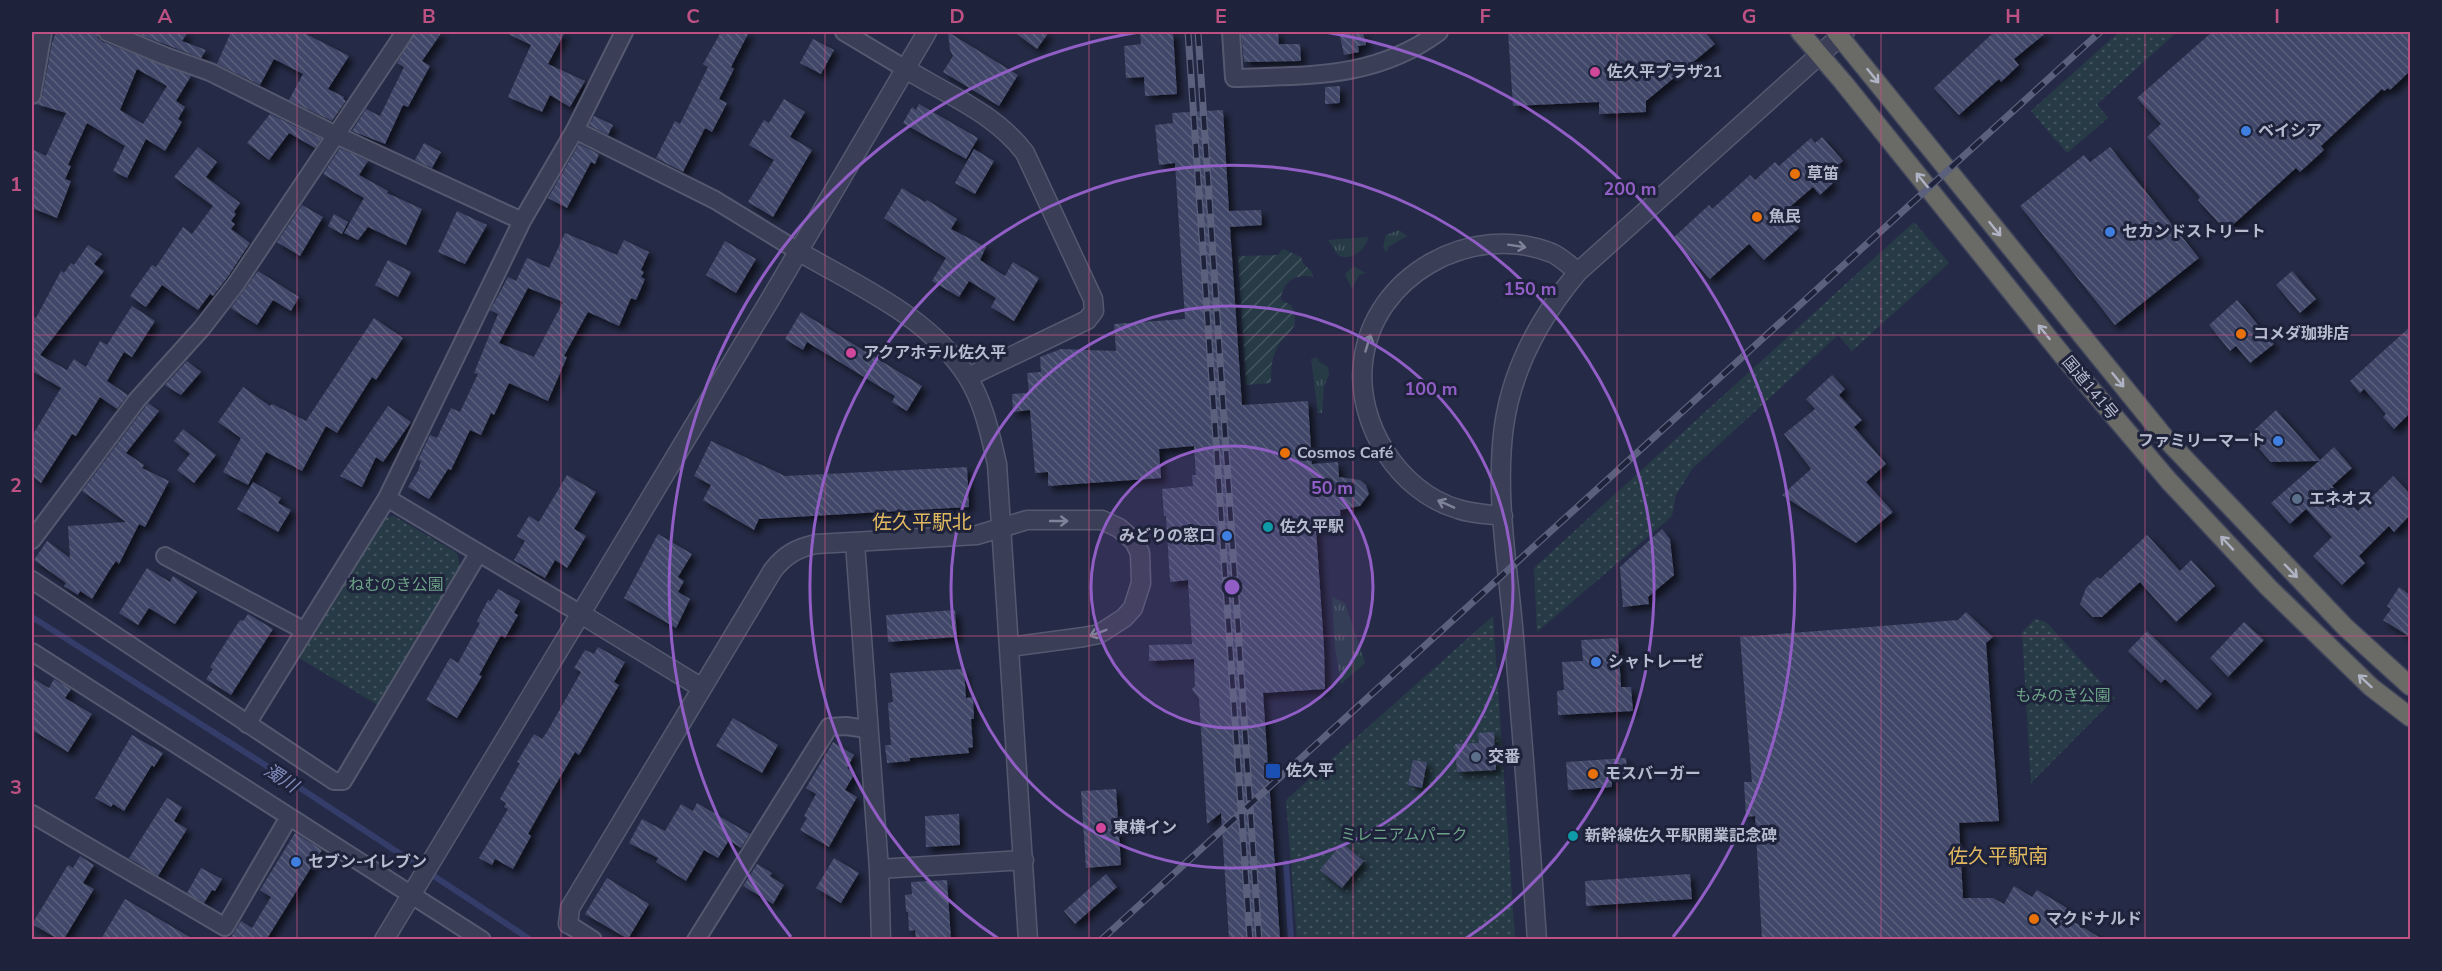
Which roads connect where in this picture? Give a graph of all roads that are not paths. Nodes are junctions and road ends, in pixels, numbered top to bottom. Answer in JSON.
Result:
{"nodes":[{"id":1,"x":44,"y":32,"type":"edge"},
{"id":2,"x":107,"y":32,"type":"edge"},
{"id":3,"x":405,"y":32,"type":"edge"},
{"id":4,"x":624,"y":32,"type":"edge"},
{"id":5,"x":844,"y":32,"type":"edge"},
{"id":6,"x":927,"y":32,"type":"edge"},
{"id":7,"x":1231,"y":32,"type":"edge"},
{"id":8,"x":1439,"y":32,"type":"edge"},
{"id":9,"x":1800,"y":32,"type":"edge"},
{"id":10,"x":1840,"y":33,"type":"edge"},
{"id":11,"x":1819,"y":55,"type":"junction"},
{"id":12,"x":904,"y":68,"type":"junction"},
{"id":13,"x":32,"y":95,"type":"edge"},
{"id":14,"x":574,"y":130,"type":"junction"},
{"id":15,"x":336,"y":135,"type":"junction"},
{"id":16,"x":522,"y":221,"type":"junction"},
{"id":17,"x":798,"y":251,"type":"junction"},
{"id":18,"x":1578,"y":272,"type":"junction"},
{"id":19,"x":968,"y":377,"type":"junction"},
{"id":20,"x":387,"y":498,"type":"junction"},
{"id":21,"x":1503,"y":516,"type":"junction"},
{"id":22,"x":1002,"y":530,"type":"junction"},
{"id":23,"x":32,"y":540,"type":"edge"},
{"id":24,"x":855,"y":543,"type":"junction"},
{"id":25,"x":478,"y":554,"type":"junction"},
{"id":26,"x":165,"y":556,"type":"dead end"},
{"id":27,"x":32,"y":580,"type":"edge"},
{"id":28,"x":581,"y":614,"type":"junction"},
{"id":29,"x":305,"y":631,"type":"junction"},
{"id":30,"x":1010,"y":647,"type":"junction"},
{"id":31,"x":32,"y":652,"type":"edge"},
{"id":32,"x":2410,"y":686,"type":"edge"},
{"id":33,"x":702,"y":688,"type":"junction"},
{"id":34,"x":2410,"y":717,"type":"edge"},
{"id":35,"x":247,"y":724,"type":"junction"},
{"id":36,"x":867,"y":729,"type":"junction"},
{"id":37,"x":32,"y":814,"type":"edge"},
{"id":38,"x":289,"y":817,"type":"junction"},
{"id":39,"x":1024,"y":860,"type":"junction"},
{"id":40,"x":879,"y":869,"type":"junction"},
{"id":41,"x":413,"y":889,"type":"junction"},
{"id":42,"x":568,"y":924,"type":"joint"},
{"id":43,"x":384,"y":939,"type":"edge"},
{"id":44,"x":482,"y":939,"type":"edge"},
{"id":45,"x":593,"y":939,"type":"edge"},
{"id":46,"x":696,"y":939,"type":"edge"},
{"id":47,"x":881,"y":939,"type":"edge"},
{"id":48,"x":1028,"y":939,"type":"edge"},
{"id":49,"x":1537,"y":939,"type":"edge"}],
"edges":[{"from":1,"to":13,"type":"street"},
{"from":2,"to":15,"type":"street"},
{"from":3,"to":15,"type":"street"},
{"from":4,"to":14,"type":"street"},
{"from":5,"to":12,"type":"street"},
{"from":6,"to":12,"type":"street"},
{"from":7,"to":8,"type":"street"},
{"from":9,"to":11,"type":"highway","name":"国道141号"},
{"from":10,"to":11,"type":"street"},
{"from":10,"to":32,"type":"highway","name":"国道141号","one_way":true},
{"from":11,"to":18,"type":"street"},
{"from":34,"to":11,"type":"highway","name":"国道141号","one_way":true},
{"from":12,"to":17,"type":"street"},
{"from":12,"to":19,"type":"street"},
{"from":14,"to":16,"type":"street"},
{"from":14,"to":17,"type":"street"},
{"from":15,"to":16,"type":"street"},
{"from":15,"to":23,"type":"street"},
{"from":16,"to":20,"type":"street"},
{"from":17,"to":19,"type":"street"},
{"from":17,"to":28,"type":"street"},
{"from":18,"to":21,"type":"street"},
{"from":21,"to":18,"type":"street","one_way":true},
{"from":19,"to":22,"type":"street"},
{"from":20,"to":25,"type":"street"},
{"from":20,"to":29,"type":"street"},
{"from":21,"to":49,"type":"street"},
{"from":22,"to":24,"type":"street"},
{"from":22,"to":30,"type":"street"},
{"from":22,"to":30,"type":"street","one_way":true},
{"from":24,"to":33,"type":"street"},
{"from":24,"to":36,"type":"street"},
{"from":25,"to":28,"type":"street"},
{"from":25,"to":35,"type":"street"},
{"from":26,"to":29,"type":"street"},
{"from":27,"to":35,"type":"street"},
{"from":28,"to":33,"type":"street"},
{"from":28,"to":41,"type":"street"},
{"from":29,"to":35,"type":"street"},
{"from":30,"to":39,"type":"street"},
{"from":31,"to":38,"type":"street"},
{"from":33,"to":42,"type":"street"},
{"from":36,"to":40,"type":"street"},
{"from":36,"to":46,"type":"street"},
{"from":37,"to":38,"type":"street"},
{"from":38,"to":41,"type":"street"},
{"from":39,"to":40,"type":"street"},
{"from":39,"to":48,"type":"street"},
{"from":40,"to":47,"type":"street"},
{"from":41,"to":43,"type":"street"},
{"from":41,"to":44,"type":"street"},
{"from":42,"to":45,"type":"street"}]}
